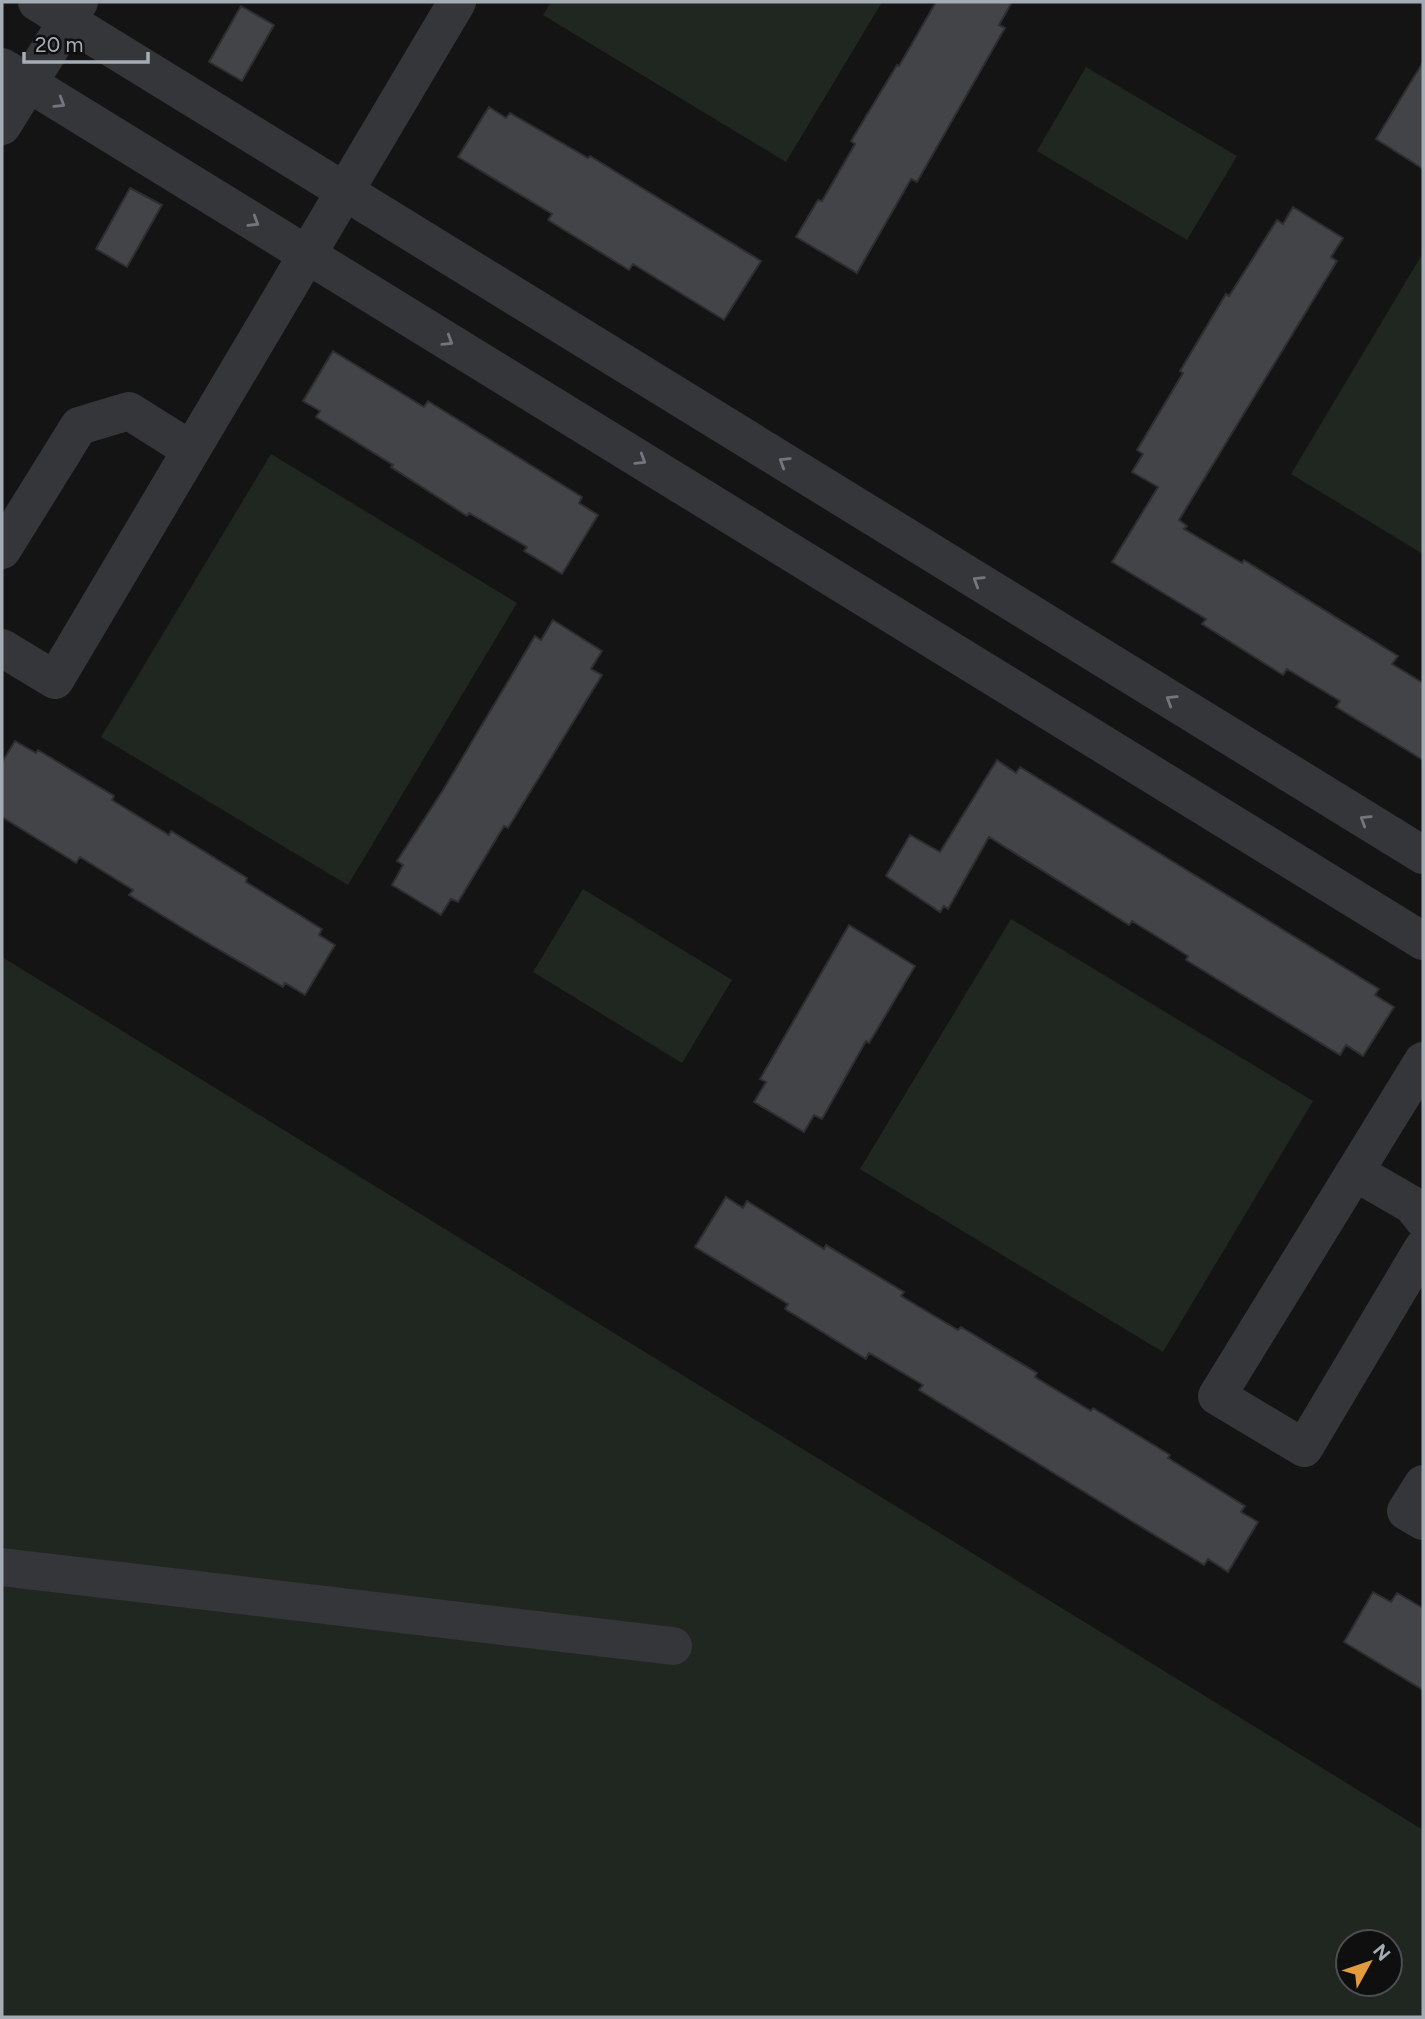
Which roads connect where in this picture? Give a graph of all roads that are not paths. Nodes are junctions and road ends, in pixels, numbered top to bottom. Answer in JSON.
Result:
{"nodes":[{"id":1,"x":457,"y":2,"type":"edge"},
{"id":2,"x":61,"y":8,"type":"edge"},
{"id":3,"x":15,"y":75,"type":"edge"},
{"id":4,"x":2,"y":126,"type":"edge"},
{"id":5,"x":345,"y":191,"type":"junction"},
{"id":6,"x":307,"y":255,"type":"junction"},
{"id":7,"x":191,"y":450,"type":"junction"},
{"id":8,"x":2,"y":550,"type":"edge"},
{"id":9,"x":2,"y":648,"type":"edge"},
{"id":10,"x":1423,"y":855,"type":"edge"},
{"id":11,"x":1423,"y":941,"type":"edge"},
{"id":12,"x":1423,"y":1061,"type":"edge"},
{"id":13,"x":1355,"y":1172,"type":"junction"},
{"id":14,"x":1423,"y":1219,"type":"edge"},
{"id":15,"x":1423,"y":1248,"type":"edge"},
{"id":16,"x":1423,"y":1484,"type":"edge"},
{"id":17,"x":1423,"y":1521,"type":"edge"},
{"id":18,"x":2,"y":1567,"type":"edge"},
{"id":19,"x":673,"y":1646,"type":"dead end"}],
"edges":[{"from":1,"to":5,"type":"street"},
{"from":2,"to":3,"type":"street"},
{"from":2,"to":5,"type":"street"},
{"from":3,"to":4,"type":"street"},
{"from":3,"to":6,"type":"street","one_way":true},
{"from":5,"to":6,"type":"street"},
{"from":10,"to":5,"type":"street","one_way":true},
{"from":6,"to":7,"type":"street"},
{"from":6,"to":11,"type":"street","one_way":true},
{"from":7,"to":8,"type":"street"},
{"from":7,"to":9,"type":"street"},
{"from":12,"to":13,"type":"street"},
{"from":13,"to":14,"type":"street"},
{"from":13,"to":15,"type":"street"},
{"from":16,"to":17,"type":"street"},
{"from":18,"to":19,"type":"street"}]}
